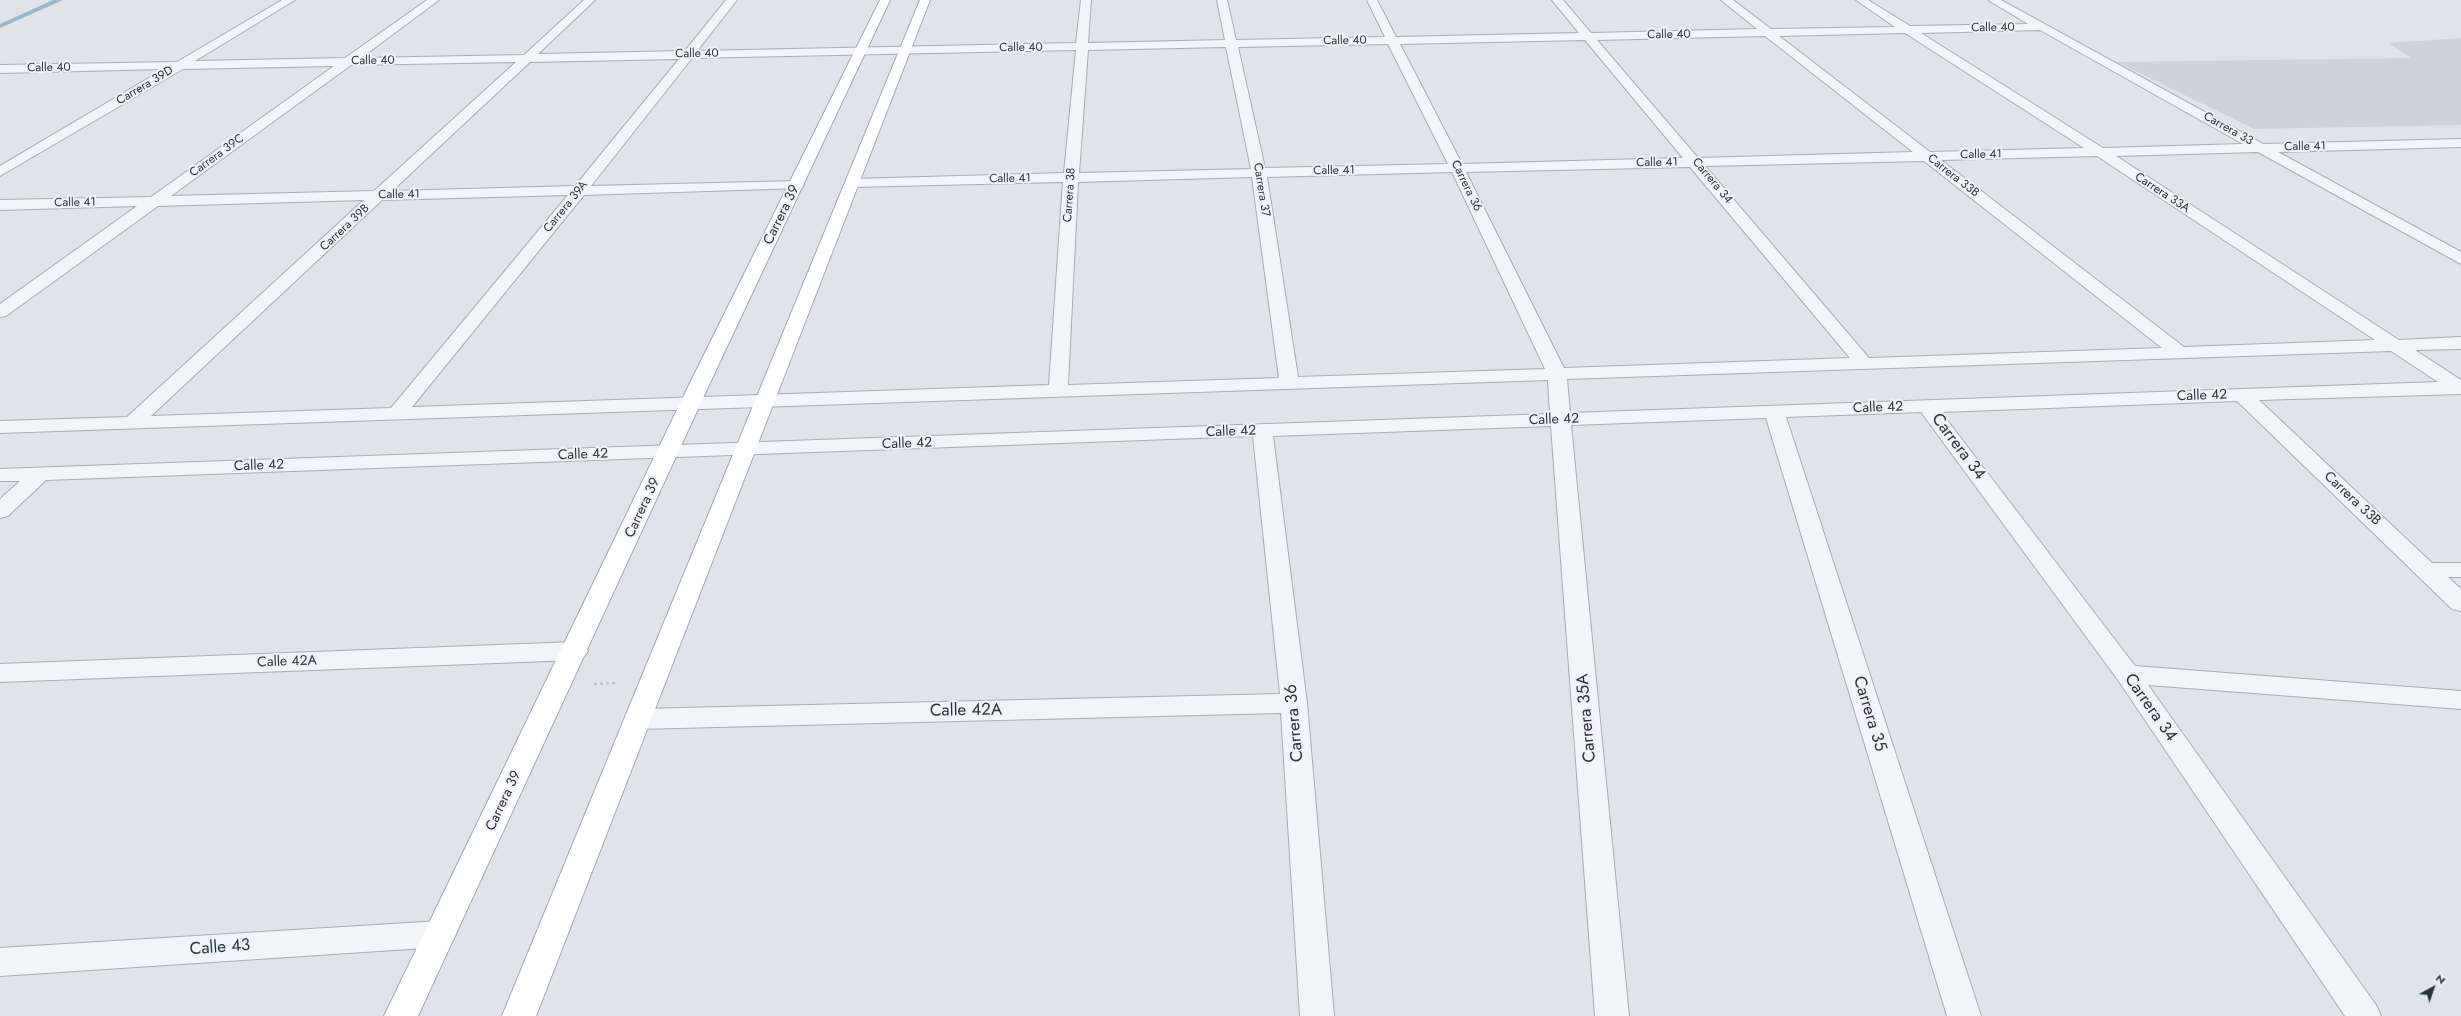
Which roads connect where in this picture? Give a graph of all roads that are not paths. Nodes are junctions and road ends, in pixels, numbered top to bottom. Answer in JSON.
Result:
{"nodes":[{"id":1,"x":290,"y":0,"type":"edge"},
{"id":2,"x":434,"y":0,"type":"edge"},
{"id":3,"x":590,"y":0,"type":"edge"},
{"id":4,"x":732,"y":0,"type":"edge"},
{"id":5,"x":885,"y":0,"type":"edge"},
{"id":6,"x":925,"y":0,"type":"edge"},
{"id":7,"x":1086,"y":0,"type":"edge"},
{"id":8,"x":1222,"y":0,"type":"edge"},
{"id":9,"x":1372,"y":0,"type":"edge"},
{"id":10,"x":1557,"y":0,"type":"edge"},
{"id":11,"x":1726,"y":0,"type":"edge"},
{"id":12,"x":1861,"y":0,"type":"edge"},
{"id":13,"x":1993,"y":0,"type":"edge"},
{"id":14,"x":2042,"y":27,"type":"junction"},
{"id":15,"x":1908,"y":30,"type":"junction"},
{"id":16,"x":1768,"y":32,"type":"junction"},
{"id":17,"x":1587,"y":36,"type":"junction"},
{"id":18,"x":1392,"y":40,"type":"junction"},
{"id":19,"x":1230,"y":44,"type":"junction"},
{"id":20,"x":1081,"y":47,"type":"junction"},
{"id":21,"x":905,"y":50,"type":"junction"},
{"id":22,"x":860,"y":51,"type":"junction"},
{"id":23,"x":688,"y":55,"type":"junction"},
{"id":24,"x":527,"y":58,"type":"junction"},
{"id":25,"x":348,"y":62,"type":"junction"},
{"id":26,"x":181,"y":65,"type":"junction"},
{"id":27,"x":1,"y":69,"type":"edge"},
{"id":28,"x":2444,"y":143,"type":"junction"},
{"id":29,"x":2461,"y":143,"type":"edge"},
{"id":30,"x":2262,"y":148,"type":"junction"},
{"id":31,"x":2461,"y":151,"type":"edge"},
{"id":32,"x":2100,"y":152,"type":"junction"},
{"id":33,"x":1928,"y":156,"type":"junction"},
{"id":34,"x":1696,"y":162,"type":"junction"},
{"id":35,"x":1457,"y":168,"type":"junction"},
{"id":36,"x":0,"y":172,"type":"edge"},
{"id":37,"x":1259,"y":173,"type":"junction"},
{"id":38,"x":1071,"y":178,"type":"junction"},
{"id":39,"x":854,"y":183,"type":"junction"},
{"id":40,"x":798,"y":185,"type":"junction"},
{"id":41,"x":580,"y":190,"type":"junction"},
{"id":42,"x":381,"y":196,"type":"junction"},
{"id":43,"x":155,"y":201,"type":"junction"},
{"id":44,"x":0,"y":205,"type":"edge"},
{"id":45,"x":2461,"y":259,"type":"edge"},
{"id":46,"x":0,"y":312,"type":"edge"},
{"id":47,"x":2461,"y":344,"type":"edge"},
{"id":48,"x":2394,"y":346,"type":"junction"},
{"id":49,"x":2180,"y":353,"type":"junction"},
{"id":50,"x":1864,"y":364,"type":"junction"},
{"id":51,"x":1557,"y":374,"type":"junction"},
{"id":52,"x":1289,"y":383,"type":"junction"},
{"id":53,"x":2460,"y":388,"type":"edge"},
{"id":54,"x":1058,"y":389,"type":"junction"},
{"id":55,"x":2242,"y":395,"type":"junction"},
{"id":56,"x":765,"y":400,"type":"junction"},
{"id":57,"x":693,"y":402,"type":"junction"},
{"id":58,"x":1927,"y":406,"type":"junction"},
{"id":59,"x":1774,"y":412,"type":"junction"},
{"id":60,"x":397,"y":413,"type":"junction"},
{"id":61,"x":1561,"y":420,"type":"junction"},
{"id":62,"x":133,"y":422,"type":"junction"},
{"id":63,"x":0,"y":427,"type":"edge"},
{"id":64,"x":1262,"y":430,"type":"junction"},
{"id":65,"x":745,"y":450,"type":"junction"},
{"id":66,"x":670,"y":452,"type":"junction"},
{"id":67,"x":40,"y":473,"type":"junction"},
{"id":68,"x":0,"y":475,"type":"edge"},
{"id":69,"x":0,"y":511,"type":"edge"},
{"id":70,"x":2427,"y":570,"type":"junction"},
{"id":71,"x":2461,"y":570,"type":"edge"},
{"id":72,"x":2461,"y":603,"type":"edge"},
{"id":73,"x":575,"y":651,"type":"junction"},
{"id":74,"x":0,"y":673,"type":"edge"},
{"id":75,"x":2127,"y":674,"type":"junction"},
{"id":76,"x":2461,"y":700,"type":"edge"},
{"id":77,"x":1294,"y":703,"type":"junction"},
{"id":78,"x":638,"y":719,"type":"junction"},
{"id":79,"x":440,"y":934,"type":"junction"},
{"id":80,"x":0,"y":962,"type":"edge"},
{"id":81,"x":401,"y":1016,"type":"edge"},
{"id":82,"x":520,"y":1016,"type":"edge"},
{"id":83,"x":1317,"y":1016,"type":"edge"},
{"id":84,"x":1612,"y":1016,"type":"edge"},
{"id":85,"x":1964,"y":1016,"type":"edge"},
{"id":86,"x":2364,"y":1016,"type":"edge"}],
"edges":[{"from":1,"to":26,"type":"street","name":"Carrera 39D"},
{"from":2,"to":25,"type":"street","name":"Carrera 39C"},
{"from":3,"to":24,"type":"street","name":"Carrera 39B"},
{"from":4,"to":23,"type":"street","name":"Carrera 39A"},
{"from":5,"to":22,"type":"main road","name":"Carrera 39"},
{"from":6,"to":21,"type":"main road"},
{"from":7,"to":20,"type":"street","name":"Carrera 38"},
{"from":8,"to":19,"type":"street","name":"Carrera 37"},
{"from":9,"to":18,"type":"street","name":"Carrera 36"},
{"from":10,"to":17,"type":"street","name":"Carrera 34"},
{"from":11,"to":16,"type":"street","name":"Carrera 33B"},
{"from":12,"to":15,"type":"street","name":"Carrera 33A"},
{"from":13,"to":14,"type":"street","name":"Carrera 33"},
{"from":14,"to":15,"type":"street","name":"Calle 40"},
{"from":14,"to":30,"type":"street","name":"Carrera 33"},
{"from":15,"to":16,"type":"street","name":"Calle 40"},
{"from":15,"to":32,"type":"street","name":"Carrera 33A"},
{"from":16,"to":17,"type":"street","name":"Calle 40"},
{"from":16,"to":33,"type":"street","name":"Carrera 33B"},
{"from":17,"to":18,"type":"street","name":"Calle 40"},
{"from":17,"to":34,"type":"street","name":"Carrera 34"},
{"from":18,"to":19,"type":"street","name":"Calle 40"},
{"from":18,"to":35,"type":"street","name":"Carrera 36"},
{"from":19,"to":20,"type":"street","name":"Calle 40"},
{"from":19,"to":37,"type":"street","name":"Carrera 37"},
{"from":20,"to":21,"type":"street","name":"Calle 40"},
{"from":20,"to":38,"type":"street","name":"Carrera 38"},
{"from":21,"to":22,"type":"street","name":"Calle 40"},
{"from":21,"to":39,"type":"main road"},
{"from":22,"to":23,"type":"street","name":"Calle 40"},
{"from":22,"to":40,"type":"main road","name":"Carrera 39"},
{"from":23,"to":24,"type":"street","name":"Calle 40"},
{"from":23,"to":41,"type":"street","name":"Carrera 39A"},
{"from":24,"to":25,"type":"street","name":"Calle 40"},
{"from":24,"to":42,"type":"street","name":"Carrera 39B"},
{"from":25,"to":26,"type":"street","name":"Calle 40"},
{"from":25,"to":43,"type":"street","name":"Carrera 39C"},
{"from":26,"to":27,"type":"street","name":"Calle 40"},
{"from":26,"to":36,"type":"street","name":"Carrera 39D"},
{"from":28,"to":29,"type":"street","name":"Calle 41"},
{"from":28,"to":30,"type":"street","name":"Calle 41"},
{"from":28,"to":31,"type":"street"},
{"from":30,"to":32,"type":"street","name":"Calle 41"},
{"from":30,"to":45,"type":"street","name":"Carrera 33"},
{"from":32,"to":33,"type":"street","name":"Calle 41"},
{"from":32,"to":48,"type":"street","name":"Carrera 33A"},
{"from":33,"to":34,"type":"street","name":"Calle 41"},
{"from":33,"to":49,"type":"street","name":"Carrera 33B"},
{"from":34,"to":35,"type":"street","name":"Calle 41"},
{"from":34,"to":50,"type":"street","name":"Carrera 34"},
{"from":35,"to":37,"type":"street","name":"Calle 41"},
{"from":35,"to":51,"type":"street","name":"Carrera 36"},
{"from":37,"to":38,"type":"street","name":"Calle 41"},
{"from":37,"to":52,"type":"street","name":"Carrera 37"},
{"from":38,"to":39,"type":"street","name":"Calle 41"},
{"from":38,"to":54,"type":"street","name":"Carrera 38"},
{"from":39,"to":56,"type":"main road"},
{"from":40,"to":41,"type":"street","name":"Calle 41"},
{"from":40,"to":57,"type":"main road","name":"Carrera 39"},
{"from":41,"to":42,"type":"street","name":"Calle 41"},
{"from":41,"to":60,"type":"street","name":"Carrera 39A"},
{"from":42,"to":43,"type":"street","name":"Calle 41"},
{"from":42,"to":62,"type":"street","name":"Carrera 39B"},
{"from":43,"to":44,"type":"street","name":"Calle 41"},
{"from":43,"to":46,"type":"street","name":"Carrera 39C"},
{"from":47,"to":48,"type":"street"},
{"from":48,"to":49,"type":"street"},
{"from":48,"to":53,"type":"street","name":"Carrera 33A"},
{"from":49,"to":50,"type":"street"},
{"from":50,"to":51,"type":"street"},
{"from":51,"to":52,"type":"street"},
{"from":51,"to":61,"type":"street"},
{"from":52,"to":54,"type":"street"},
{"from":53,"to":55,"type":"street","name":"Calle 42"},
{"from":54,"to":56,"type":"street"},
{"from":55,"to":58,"type":"street","name":"Calle 42"},
{"from":55,"to":70,"type":"street","name":"Carrera 33B"},
{"from":56,"to":57,"type":"street"},
{"from":56,"to":65,"type":"main road"},
{"from":57,"to":60,"type":"street"},
{"from":57,"to":66,"type":"main road","name":"Carrera 39"},
{"from":58,"to":59,"type":"street","name":"Calle 42"},
{"from":58,"to":75,"type":"street","name":"Carrera 34"},
{"from":59,"to":61,"type":"street","name":"Calle 42"},
{"from":59,"to":85,"type":"street","name":"Carrera 35"},
{"from":60,"to":62,"type":"street"},
{"from":61,"to":64,"type":"street","name":"Calle 42"},
{"from":61,"to":84,"type":"street","name":"Carrera 35A"},
{"from":62,"to":63,"type":"street"},
{"from":64,"to":65,"type":"street","name":"Calle 42"},
{"from":64,"to":77,"type":"street","name":"Carrera 36"},
{"from":65,"to":66,"type":"street","name":"Calle 42"},
{"from":65,"to":78,"type":"main road"},
{"from":66,"to":67,"type":"street","name":"Calle 42"},
{"from":66,"to":73,"type":"main road","name":"Carrera 39"},
{"from":67,"to":68,"type":"street","name":"Calle 42"},
{"from":67,"to":69,"type":"street"},
{"from":70,"to":71,"type":"street"},
{"from":70,"to":72,"type":"street","name":"Carrera 33B"},
{"from":73,"to":74,"type":"street","name":"Calle 42A"},
{"from":73,"to":79,"type":"main road","name":"Carrera 39"},
{"from":75,"to":76,"type":"street"},
{"from":75,"to":86,"type":"street","name":"Carrera 34"},
{"from":77,"to":78,"type":"street","name":"Calle 42A"},
{"from":77,"to":83,"type":"street","name":"Carrera 36"},
{"from":78,"to":82,"type":"main road"},
{"from":79,"to":80,"type":"street","name":"Calle 43"},
{"from":79,"to":81,"type":"main road","name":"Carrera 39"}]}
